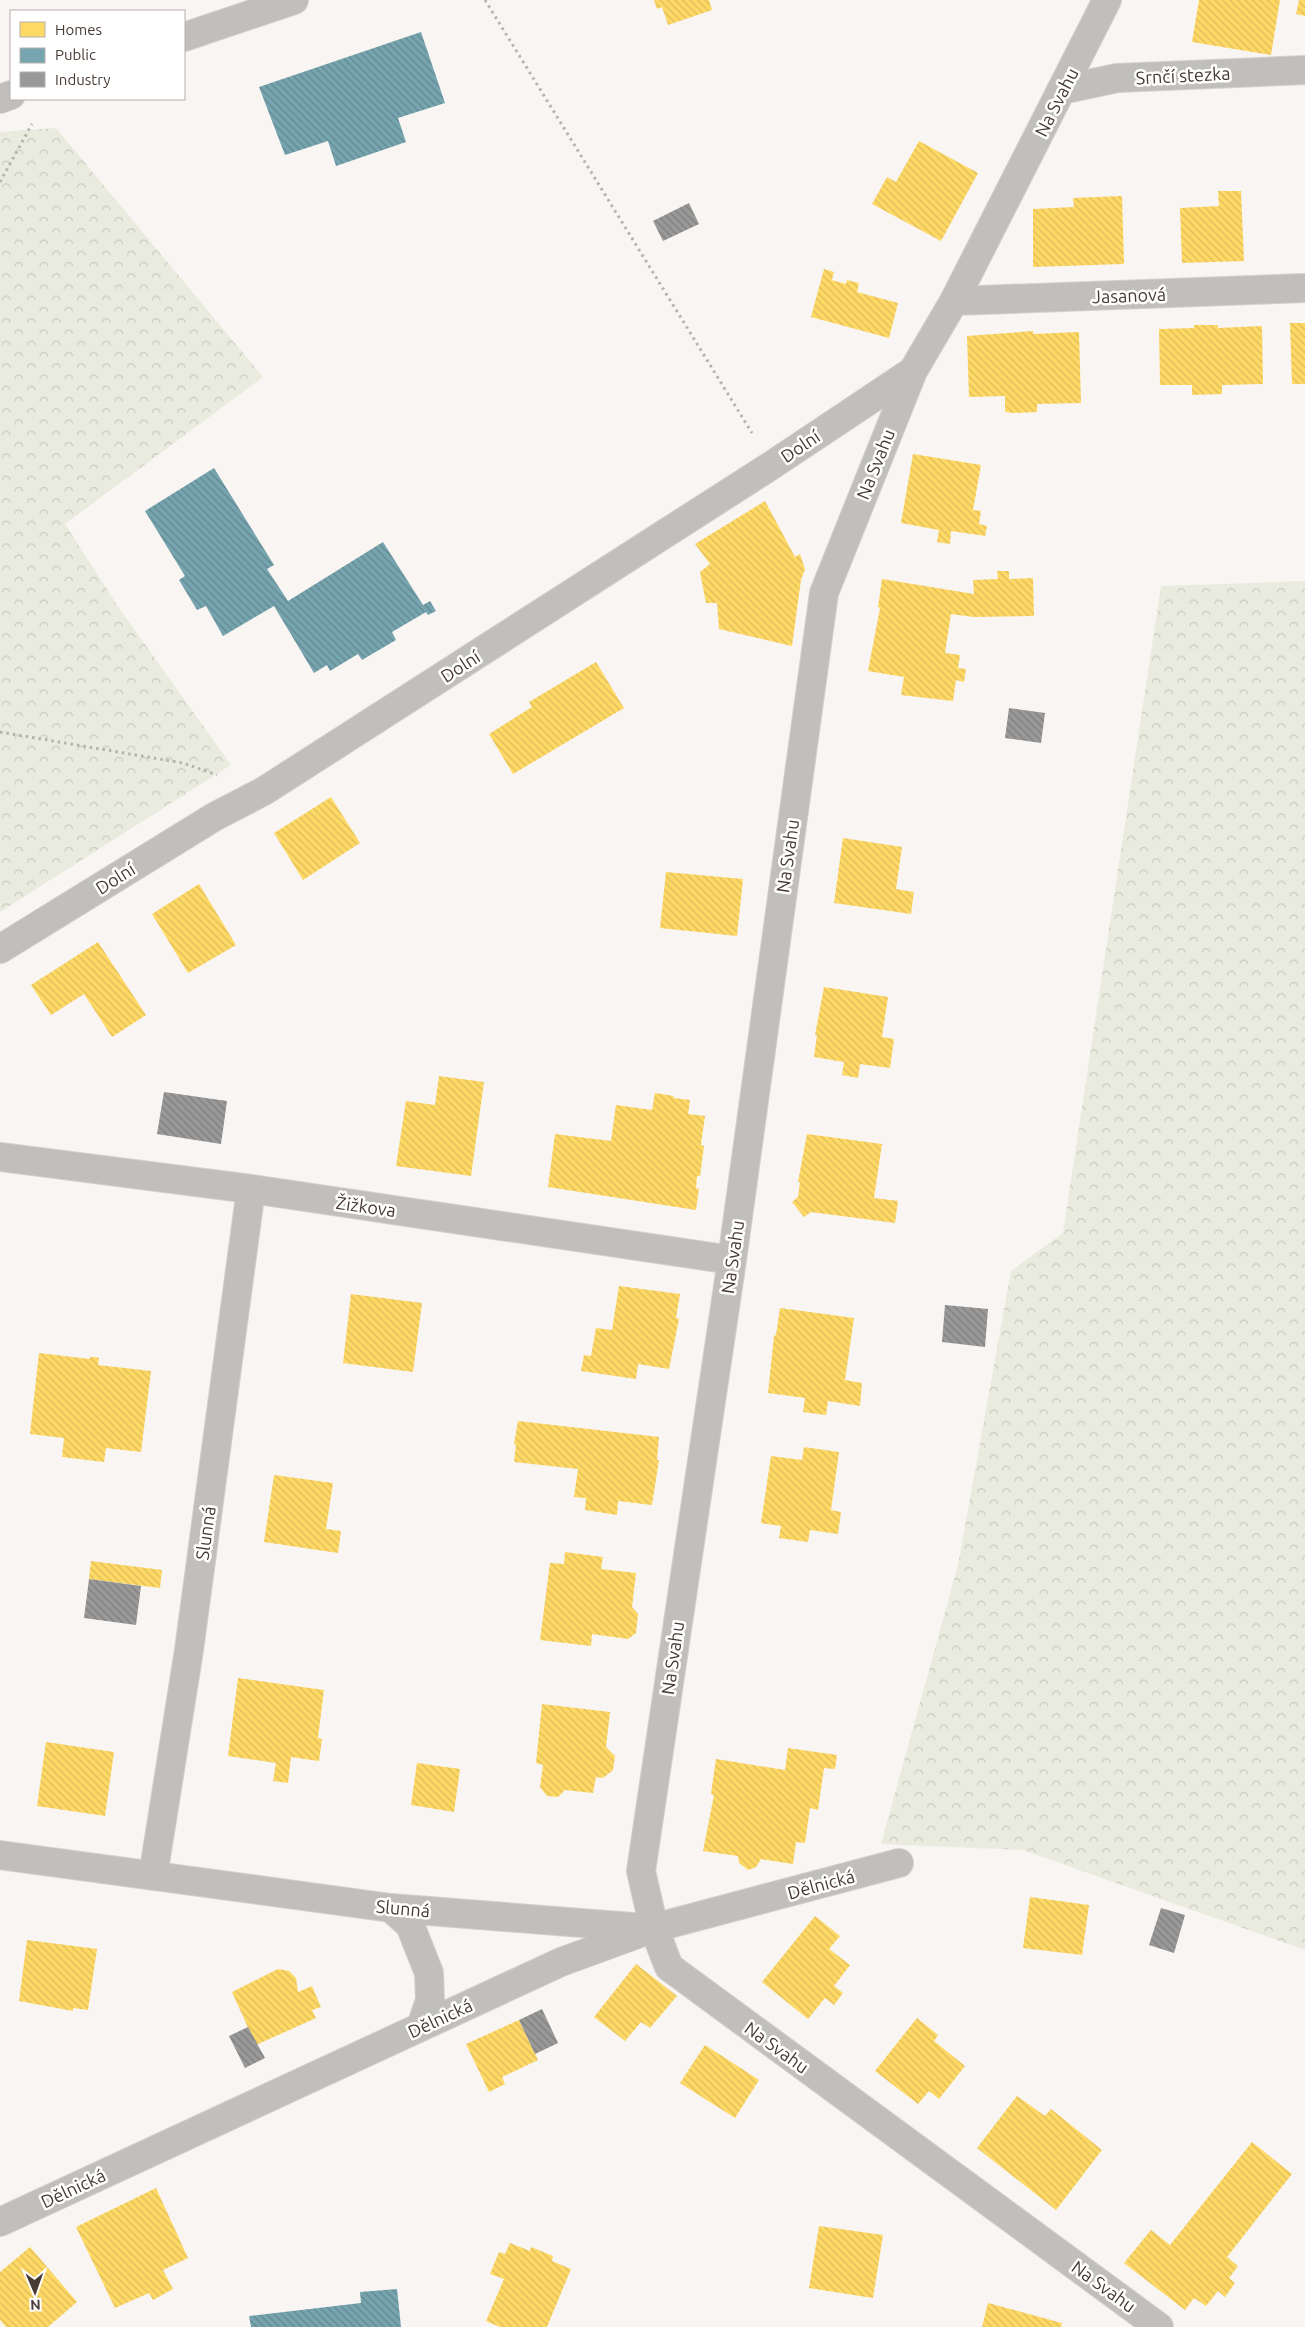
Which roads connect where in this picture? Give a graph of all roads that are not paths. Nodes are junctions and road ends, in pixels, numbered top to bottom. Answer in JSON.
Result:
{"nodes":[{"id":1,"x":294,"y":0,"type":"edge"},
{"id":2,"x":1107,"y":0,"type":"edge"},
{"id":3,"x":185,"y":37,"type":"edge"},
{"id":4,"x":1305,"y":70,"type":"edge"},
{"id":5,"x":1061,"y":90,"type":"junction"},
{"id":6,"x":1305,"y":288,"type":"edge"},
{"id":7,"x":954,"y":301,"type":"junction"},
{"id":8,"x":912,"y":371,"type":"junction"},
{"id":9,"x":0,"y":949,"type":"edge"},
{"id":10,"x":0,"y":1157,"type":"edge"},
{"id":11,"x":251,"y":1189,"type":"junction"},
{"id":12,"x":732,"y":1260,"type":"junction"},
{"id":13,"x":0,"y":1855,"type":"edge"},
{"id":14,"x":899,"y":1863,"type":"dead end"},
{"id":15,"x":153,"y":1876,"type":"junction"},
{"id":16,"x":391,"y":1908,"type":"junction"},
{"id":17,"x":654,"y":1928,"type":"junction"},
{"id":18,"x":421,"y":2027,"type":"junction"},
{"id":19,"x":0,"y":2222,"type":"edge"},
{"id":20,"x":1159,"y":2327,"type":"edge"}],
"edges":[{"from":1,"to":3,"type":"street"},
{"from":2,"to":5,"type":"street","name":"Na Svahu"},
{"from":4,"to":5,"type":"street","name":"Srnčí stezka"},
{"from":5,"to":7,"type":"street","name":"Na Svahu"},
{"from":6,"to":7,"type":"street","name":"Jasanová"},
{"from":7,"to":8,"type":"street","name":"Na Svahu"},
{"from":8,"to":9,"type":"street","name":"Dolní"},
{"from":8,"to":12,"type":"street","name":"Na Svahu"},
{"from":10,"to":11,"type":"street","name":"Žižkova"},
{"from":11,"to":12,"type":"street","name":"Žižkova"},
{"from":11,"to":15,"type":"street","name":"Slunná"},
{"from":12,"to":17,"type":"street","name":"Na Svahu"},
{"from":13,"to":15,"type":"street","name":"Slunná"},
{"from":14,"to":17,"type":"street","name":"Dělnická"},
{"from":15,"to":16,"type":"street","name":"Slunná"},
{"from":16,"to":17,"type":"street","name":"Slunná"},
{"from":16,"to":18,"type":"street"},
{"from":17,"to":18,"type":"street","name":"Dělnická"},
{"from":17,"to":20,"type":"street","name":"Na Svahu"},
{"from":18,"to":19,"type":"street","name":"Dělnická"}]}
